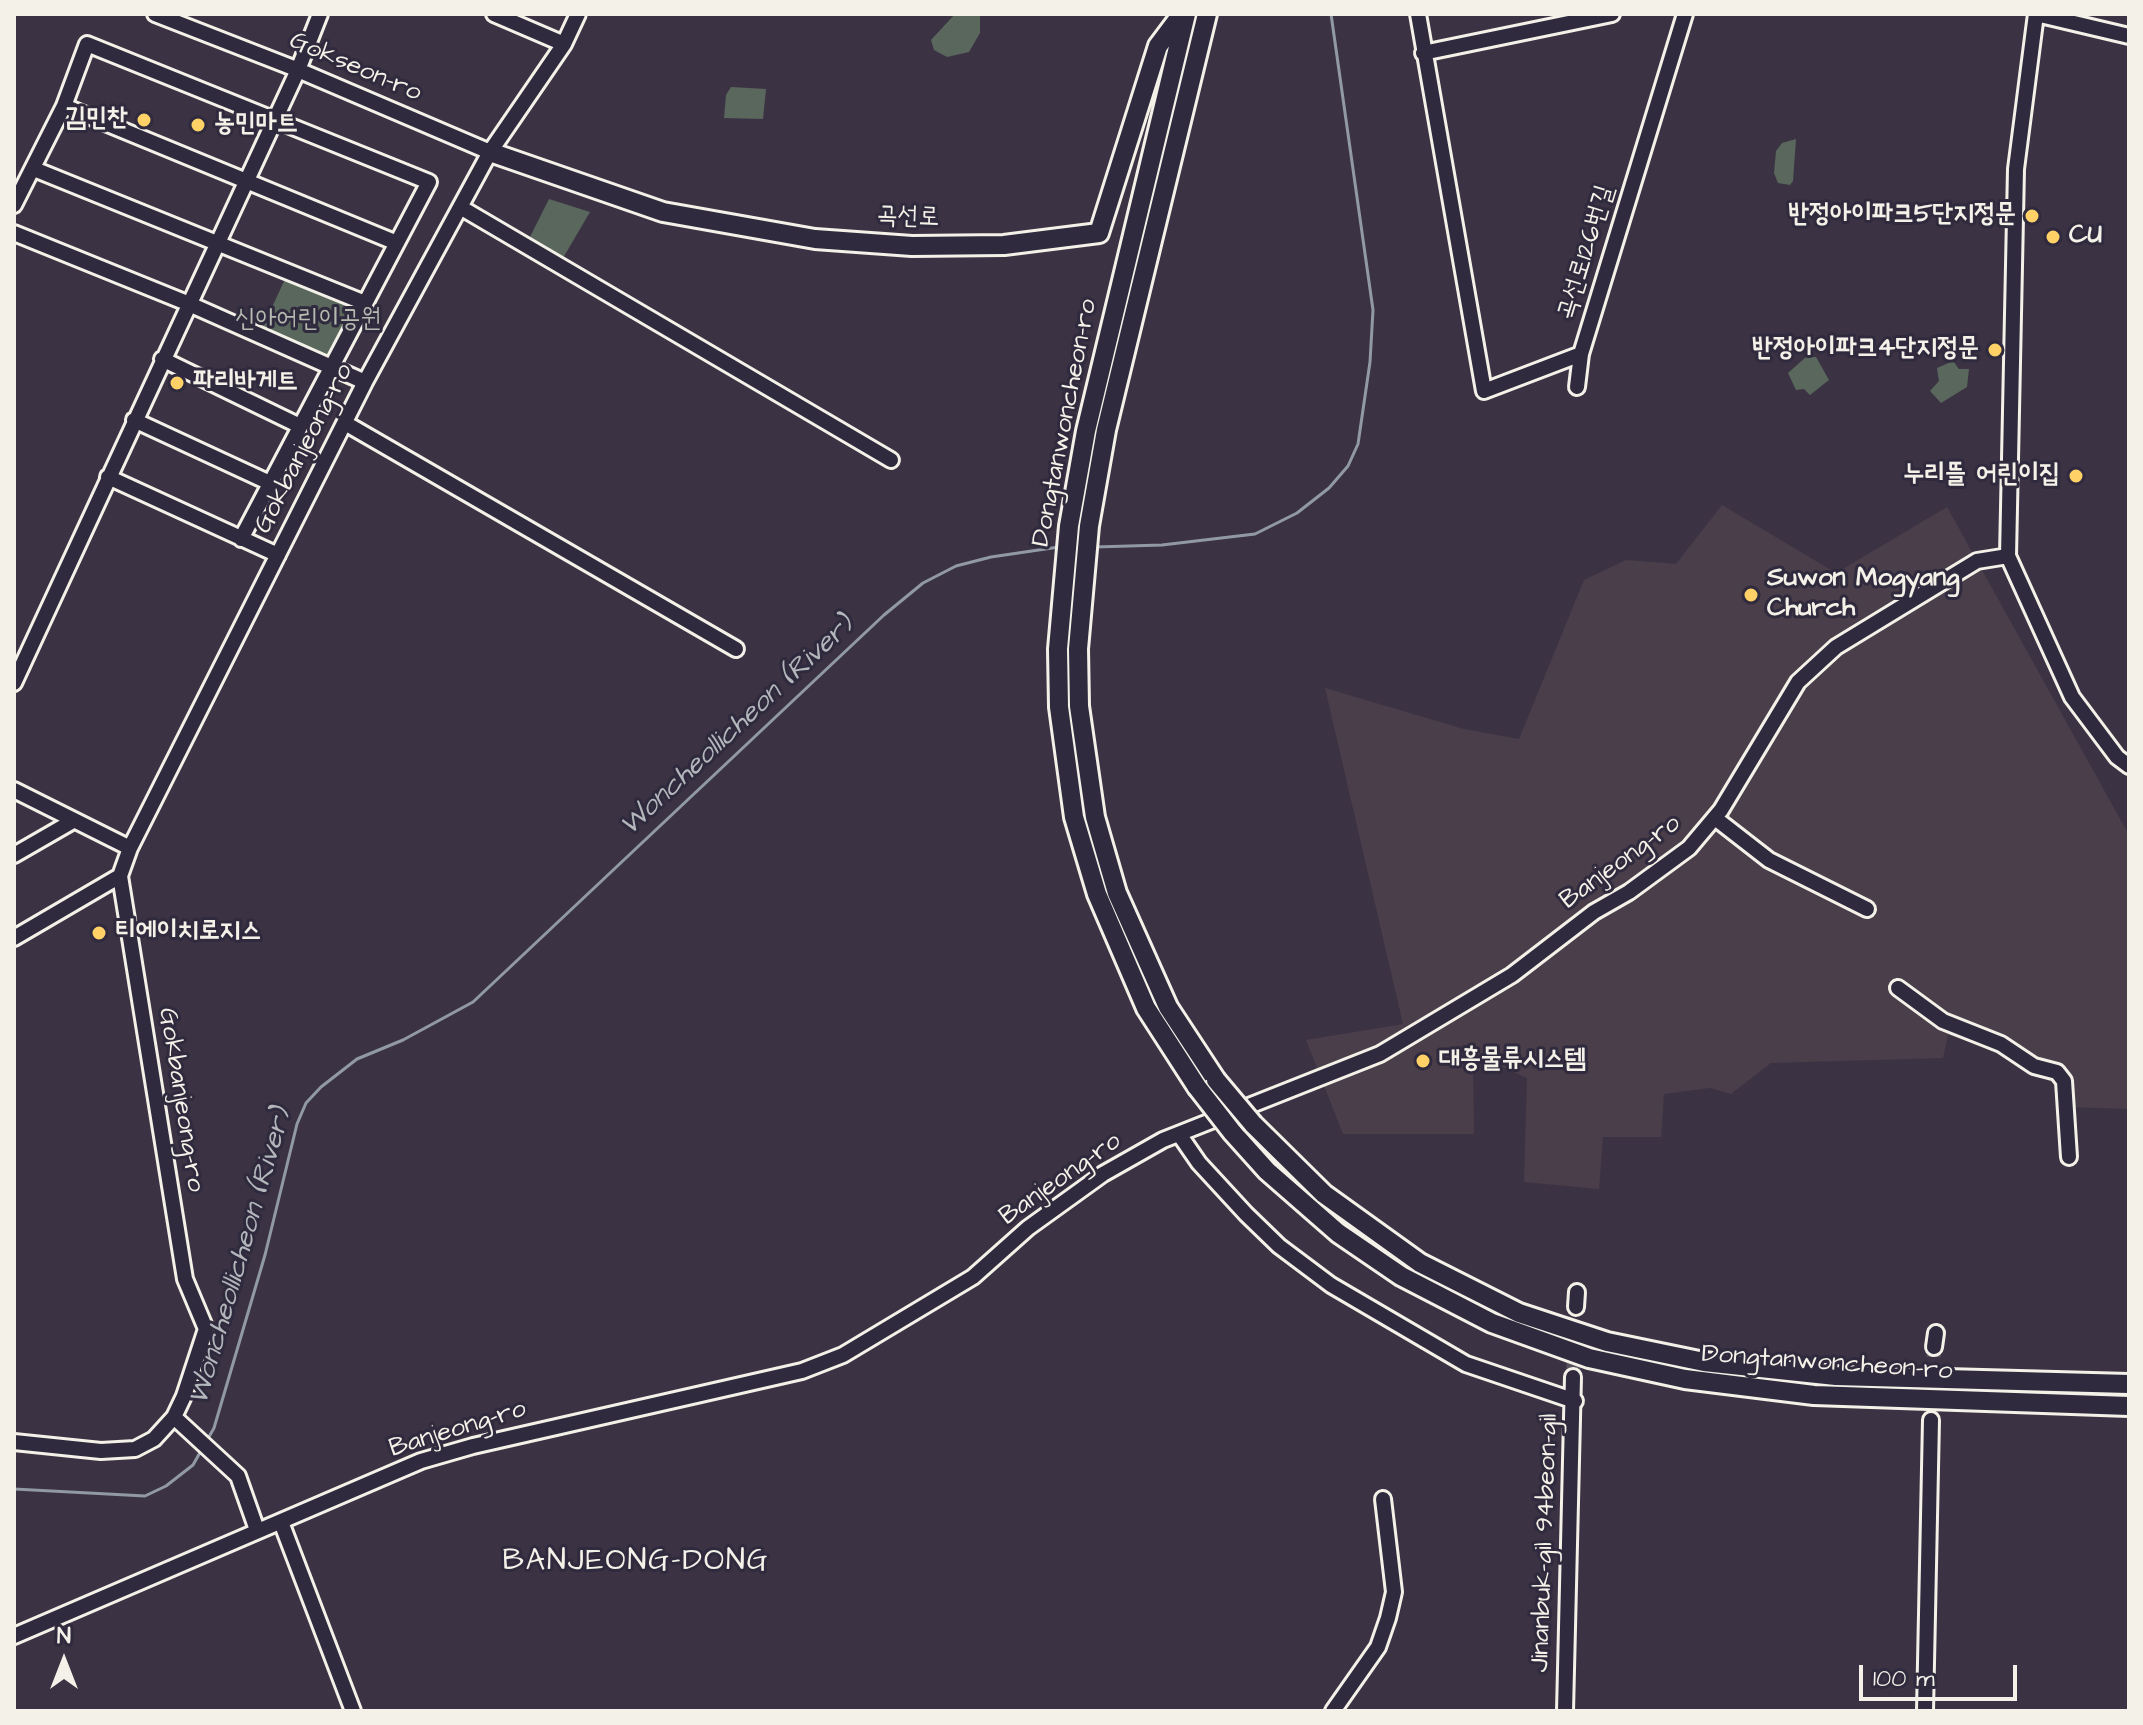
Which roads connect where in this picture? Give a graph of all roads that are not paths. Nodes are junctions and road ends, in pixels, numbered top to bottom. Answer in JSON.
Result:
{"nodes":[{"id":1,"x":155,"y":14,"type":"edge"},
{"id":2,"x":494,"y":14,"type":"edge"},
{"id":3,"x":578,"y":14,"type":"edge"},
{"id":4,"x":1184,"y":14,"type":"edge"},
{"id":5,"x":1207,"y":14,"type":"edge"},
{"id":6,"x":1418,"y":14,"type":"edge"},
{"id":7,"x":1612,"y":14,"type":"edge"},
{"id":8,"x":1685,"y":14,"type":"edge"},
{"id":9,"x":2036,"y":14,"type":"edge"},
{"id":10,"x":316,"y":15,"type":"edge"},
{"id":11,"x":517,"y":19,"type":"edge"},
{"id":12,"x":2129,"y":36,"type":"edge"},
{"id":13,"x":564,"y":44,"type":"junction"},
{"id":14,"x":1423,"y":53,"type":"junction"},
{"id":15,"x":298,"y":70,"type":"junction"},
{"id":16,"x":64,"y":106,"type":"junction"},
{"id":17,"x":274,"y":120,"type":"junction"},
{"id":18,"x":490,"y":152,"type":"junction"},
{"id":19,"x":34,"y":169,"type":"junction"},
{"id":20,"x":246,"y":181,"type":"junction"},
{"id":21,"x":14,"y":205,"type":"edge"},
{"id":22,"x":460,"y":207,"type":"junction"},
{"id":23,"x":14,"y":233,"type":"edge"},
{"id":24,"x":216,"y":243,"type":"junction"},
{"id":25,"x":397,"y":243,"type":"junction"},
{"id":26,"x":187,"y":303,"type":"junction"},
{"id":27,"x":365,"y":303,"type":"junction"},
{"id":28,"x":1581,"y":354,"type":"junction"},
{"id":29,"x":162,"y":359,"type":"junction"},
{"id":30,"x":332,"y":366,"type":"junction"},
{"id":31,"x":365,"y":382,"type":"junction"},
{"id":32,"x":1577,"y":387,"type":"dead end"},
{"id":33,"x":134,"y":420,"type":"junction"},
{"id":34,"x":345,"y":423,"type":"junction"},
{"id":35,"x":300,"y":426,"type":"junction"},
{"id":36,"x":891,"y":460,"type":"dead end"},
{"id":37,"x":108,"y":477,"type":"junction"},
{"id":38,"x":270,"y":483,"type":"junction"},
{"id":39,"x":241,"y":539,"type":"junction"},
{"id":40,"x":278,"y":555,"type":"junction"},
{"id":41,"x":2008,"y":556,"type":"junction"},
{"id":42,"x":736,"y":649,"type":"dead end"},
{"id":43,"x":14,"y":683,"type":"edge"},
{"id":44,"x":2129,"y":766,"type":"edge"},
{"id":45,"x":14,"y":790,"type":"edge"},
{"id":46,"x":1715,"y":818,"type":"junction"},
{"id":47,"x":73,"y":821,"type":"junction"},
{"id":48,"x":130,"y":848,"type":"junction"},
{"id":49,"x":14,"y":855,"type":"edge"},
{"id":50,"x":120,"y":876,"type":"junction"},
{"id":51,"x":1867,"y":909,"type":"dead end"},
{"id":52,"x":14,"y":938,"type":"edge"},
{"id":53,"x":1898,"y":988,"type":"dead end"},
{"id":54,"x":1179,"y":1134,"type":"junction"},
{"id":55,"x":2069,"y":1157,"type":"dead end"},
{"id":56,"x":1573,"y":1377,"type":"tunnel mouth"},
{"id":57,"x":2129,"y":1383,"type":"edge"},
{"id":58,"x":1575,"y":1401,"type":"junction"},
{"id":59,"x":2129,"y":1408,"type":"edge"},
{"id":60,"x":1931,"y":1420,"type":"tunnel mouth"},
{"id":61,"x":180,"y":1421,"type":"junction"},
{"id":62,"x":14,"y":1442,"type":"edge"},
{"id":63,"x":1383,"y":1499,"type":"dead end"},
{"id":64,"x":281,"y":1522,"type":"junction"},
{"id":65,"x":257,"y":1530,"type":"junction"},
{"id":66,"x":14,"y":1636,"type":"edge"},
{"id":67,"x":353,"y":1711,"type":"edge"},
{"id":68,"x":1333,"y":1711,"type":"edge"},
{"id":69,"x":1565,"y":1711,"type":"edge"},
{"id":70,"x":1925,"y":1711,"type":"edge"}],
"edges":[{"from":1,"to":15,"type":"street","name":"Gokseon-ro"},
{"from":2,"to":11,"type":"street"},
{"from":3,"to":13,"type":"street","name":"Gokbanjeong-ro"},
{"from":4,"to":18,"type":"main road","name":"곡선로"},
{"from":4,"to":59,"type":"main road","name":"Dongtanwoncheon-ro","bridge":true},
{"from":5,"to":57,"type":"main road","name":"Dongtanwoncheon-ro","bridge":true},
{"from":6,"to":14,"type":"street"},
{"from":7,"to":14,"type":"street"},
{"from":8,"to":28,"type":"street","name":"곡선로126번길"},
{"from":9,"to":12,"type":"street"},
{"from":9,"to":41,"type":"street"},
{"from":10,"to":15,"type":"street"},
{"from":11,"to":13,"type":"street"},
{"from":13,"to":18,"type":"street","name":"Gokbanjeong-ro"},
{"from":14,"to":28,"type":"street","name":"곡선로126번길"},
{"from":15,"to":17,"type":"street"},
{"from":15,"to":18,"type":"street","name":"Gokseon-ro"},
{"from":16,"to":17,"type":"street"},
{"from":16,"to":19,"type":"street"},
{"from":16,"to":20,"type":"street"},
{"from":17,"to":20,"type":"street"},
{"from":17,"to":25,"type":"street"},
{"from":18,"to":22,"type":"street","name":"Gokbanjeong-ro"},
{"from":19,"to":21,"type":"street"},
{"from":19,"to":24,"type":"street"},
{"from":20,"to":24,"type":"street"},
{"from":20,"to":25,"type":"street"},
{"from":22,"to":31,"type":"street","name":"Gokbanjeong-ro"},
{"from":22,"to":36,"type":"street"},
{"from":23,"to":26,"type":"street"},
{"from":24,"to":26,"type":"street"},
{"from":24,"to":27,"type":"street"},
{"from":25,"to":27,"type":"street"},
{"from":26,"to":29,"type":"street"},
{"from":26,"to":30,"type":"street"},
{"from":27,"to":30,"type":"street"},
{"from":28,"to":32,"type":"street"},
{"from":29,"to":33,"type":"street"},
{"from":29,"to":35,"type":"street"},
{"from":30,"to":31,"type":"street"},
{"from":30,"to":35,"type":"street"},
{"from":31,"to":34,"type":"street","name":"Gokbanjeong-ro"},
{"from":33,"to":37,"type":"street"},
{"from":33,"to":38,"type":"street"},
{"from":34,"to":40,"type":"street","name":"Gokbanjeong-ro"},
{"from":34,"to":42,"type":"street"},
{"from":35,"to":38,"type":"street"},
{"from":37,"to":39,"type":"street"},
{"from":37,"to":43,"type":"street"},
{"from":38,"to":39,"type":"street"},
{"from":39,"to":40,"type":"street"},
{"from":40,"to":48,"type":"street","name":"Gokbanjeong-ro"},
{"from":41,"to":44,"type":"street"},
{"from":41,"to":46,"type":"street","name":"Banjeong-ro"},
{"from":45,"to":47,"type":"street"},
{"from":46,"to":51,"type":"street"},
{"from":46,"to":54,"type":"street","name":"Banjeong-ro"},
{"from":47,"to":48,"type":"street"},
{"from":47,"to":49,"type":"street"},
{"from":48,"to":50,"type":"street","name":"Gokbanjeong-ro"},
{"from":50,"to":52,"type":"street"},
{"from":50,"to":61,"type":"street","name":"Gokbanjeong-ro"},
{"from":53,"to":55,"type":"street"},
{"from":54,"to":58,"type":"street"},
{"from":54,"to":64,"type":"street","name":"Banjeong-ro"},
{"from":56,"to":58,"type":"street","name":"Jinanbuk-gil 94beon-gil"},
{"from":58,"to":69,"type":"street","name":"Jinanbuk-gil 94beon-gil"},
{"from":60,"to":70,"type":"street"},
{"from":61,"to":62,"type":"street"},
{"from":61,"to":65,"type":"street"},
{"from":63,"to":68,"type":"street"},
{"from":64,"to":65,"type":"street","name":"Banjeong-ro"},
{"from":64,"to":67,"type":"street"},
{"from":65,"to":66,"type":"street","name":"Banjeong-ro"}]}
